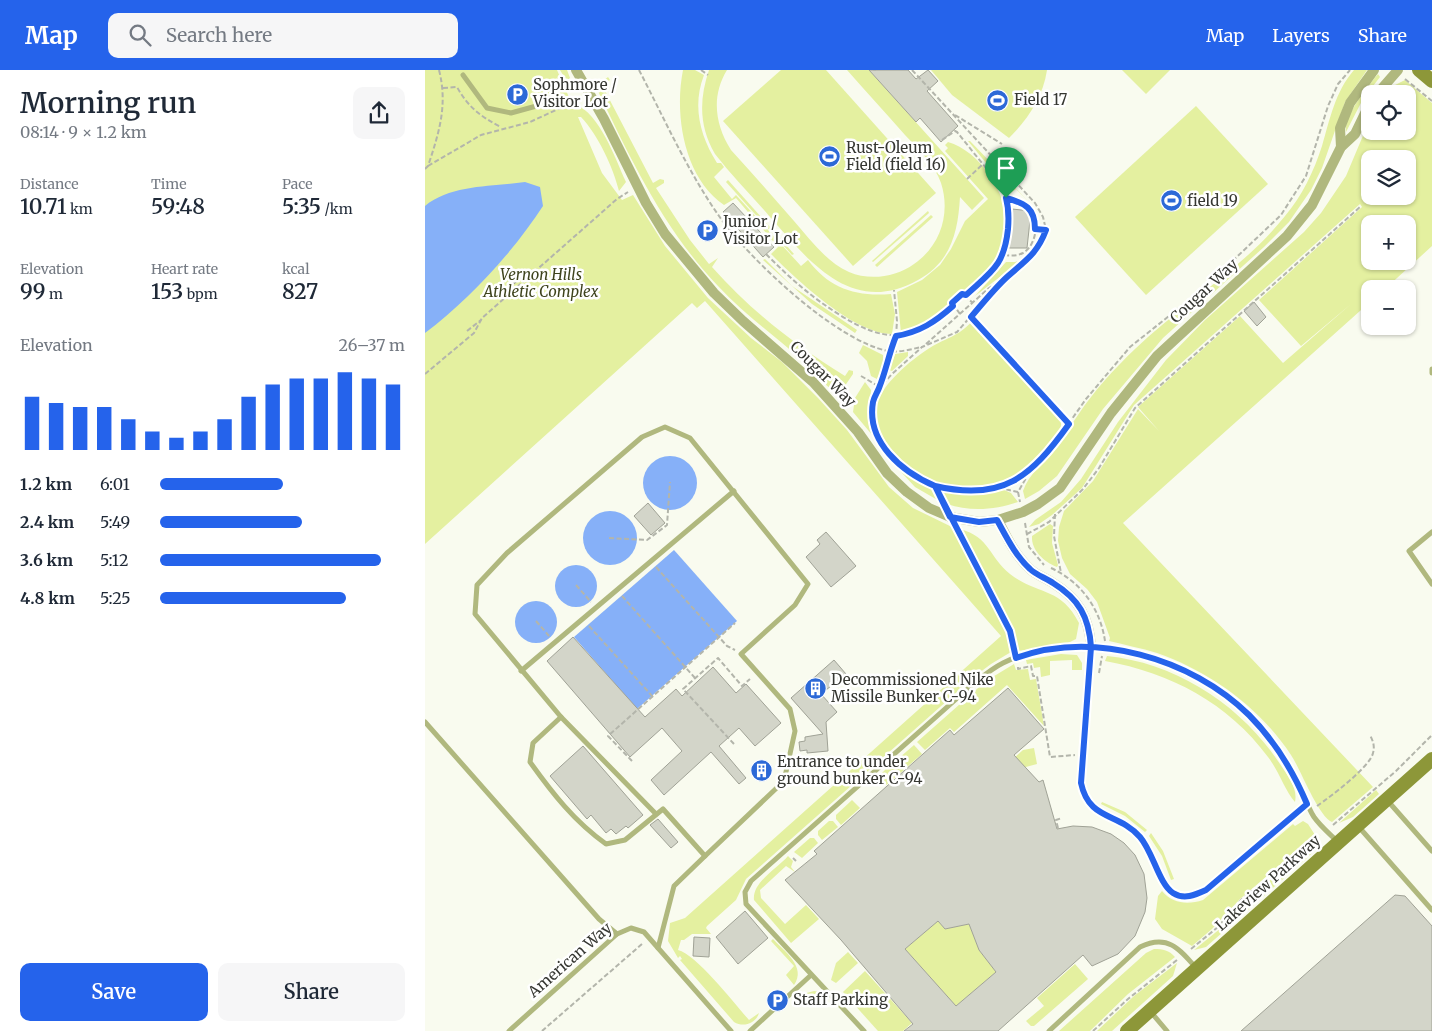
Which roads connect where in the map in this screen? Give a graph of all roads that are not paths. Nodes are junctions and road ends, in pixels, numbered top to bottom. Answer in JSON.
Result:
{"nodes":[{"id":1,"x":576,"y":70,"type":"edge"},
{"id":2,"x":1374,"y":70,"type":"edge"},
{"id":3,"x":1398,"y":70,"type":"edge"},
{"id":4,"x":1419,"y":70,"type":"edge"},
{"id":5,"x":463,"y":75,"type":"dead end"},
{"id":6,"x":1432,"y":81,"type":"edge"},
{"id":7,"x":1385,"y":85,"type":"edge"},
{"id":8,"x":553,"y":97,"type":"dead end"},
{"id":9,"x":1361,"y":122,"type":"edge"},
{"id":10,"x":1341,"y":147,"type":"junction"},
{"id":11,"x":1432,"y":369,"type":"edge"},
{"id":12,"x":1432,"y":373,"type":"edge"},
{"id":13,"x":733,"y":491,"type":"junction"},
{"id":14,"x":997,"y":520,"type":"junction"},
{"id":15,"x":1432,"y":532,"type":"edge"},
{"id":16,"x":1432,"y":584,"type":"edge"},
{"id":17,"x":1091,"y":647,"type":"junction"},
{"id":18,"x":521,"y":671,"type":"junction"},
{"id":19,"x":561,"y":717,"type":"junction"},
{"id":20,"x":425,"y":722,"type":"edge"},
{"id":21,"x":1432,"y":759,"type":"edge"},
{"id":22,"x":1387,"y":800,"type":"junction"},
{"id":23,"x":1307,"y":804,"type":"junction"},
{"id":24,"x":656,"y":814,"type":"junction"},
{"id":25,"x":1358,"y":825,"type":"junction"},
{"id":26,"x":1432,"y":841,"type":"edge"},
{"id":27,"x":1338,"y":843,"type":"junction"},
{"id":28,"x":1427,"y":845,"type":"junction"},
{"id":29,"x":1432,"y":850,"type":"edge"},
{"id":30,"x":705,"y":856,"type":"junction"},
{"id":31,"x":1432,"y":910,"type":"edge"},
{"id":32,"x":617,"y":934,"type":"junction"},
{"id":33,"x":658,"y":948,"type":"junction"},
{"id":34,"x":1197,"y":968,"type":"junction"},
{"id":35,"x":810,"y":976,"type":"junction"},
{"id":36,"x":1149,"y":1011,"type":"junction"},
{"id":37,"x":509,"y":1031,"type":"edge"},
{"id":38,"x":731,"y":1031,"type":"edge"},
{"id":39,"x":750,"y":1031,"type":"edge"},
{"id":40,"x":863,"y":1031,"type":"edge"},
{"id":41,"x":1049,"y":1031,"type":"edge"},
{"id":42,"x":1127,"y":1031,"type":"edge"},
{"id":43,"x":1167,"y":1031,"type":"edge"}],
"edges":[{"from":1,"to":14,"type":"street","name":"Cougar Way"},
{"from":2,"to":10,"type":"street","name":"Cougar Way"},
{"from":3,"to":7,"type":"street"},
{"from":4,"to":6,"type":"street"},
{"from":5,"to":8,"type":"lane"},
{"from":9,"to":10,"type":"street","name":"Cougar Way"},
{"from":10,"to":14,"type":"street","name":"Cougar Way"},
{"from":11,"to":12,"type":"lane"},
{"from":13,"to":18,"type":"lane"},
{"from":13,"to":18,"type":"lane"},
{"from":13,"to":30,"type":"lane"},
{"from":14,"to":17,"type":"street"},
{"from":15,"to":16,"type":"lane"},
{"from":17,"to":23,"type":"lane"},
{"from":17,"to":23,"type":"lane"},
{"from":17,"to":35,"type":"lane"},
{"from":18,"to":19,"type":"lane"},
{"from":19,"to":24,"type":"lane"},
{"from":19,"to":24,"type":"lane"},
{"from":20,"to":32,"type":"lane"},
{"from":21,"to":22,"type":"street","name":"Lakeview Parkway"},
{"from":22,"to":25,"type":"street","name":"Lakeview Parkway"},
{"from":22,"to":28,"type":"lane"},
{"from":23,"to":27,"type":"lane"},
{"from":24,"to":30,"type":"lane"},
{"from":25,"to":27,"type":"street","name":"Lakeview Parkway"},
{"from":25,"to":31,"type":"lane"},
{"from":26,"to":28,"type":"lane"},
{"from":27,"to":34,"type":"street","name":"Lakeview Parkway"},
{"from":28,"to":29,"type":"lane"},
{"from":30,"to":33,"type":"lane"},
{"from":32,"to":33,"type":"lane","name":"American Way"},
{"from":32,"to":37,"type":"lane","name":"American Way"},
{"from":33,"to":38,"type":"lane","name":"American Way"},
{"from":34,"to":36,"type":"street","name":"Lakeview Parkway"},
{"from":34,"to":41,"type":"lane"},
{"from":35,"to":39,"type":"lane"},
{"from":35,"to":40,"type":"lane"},
{"from":36,"to":42,"type":"street","name":"Lakeview Parkway"},
{"from":36,"to":43,"type":"lane"}]}
